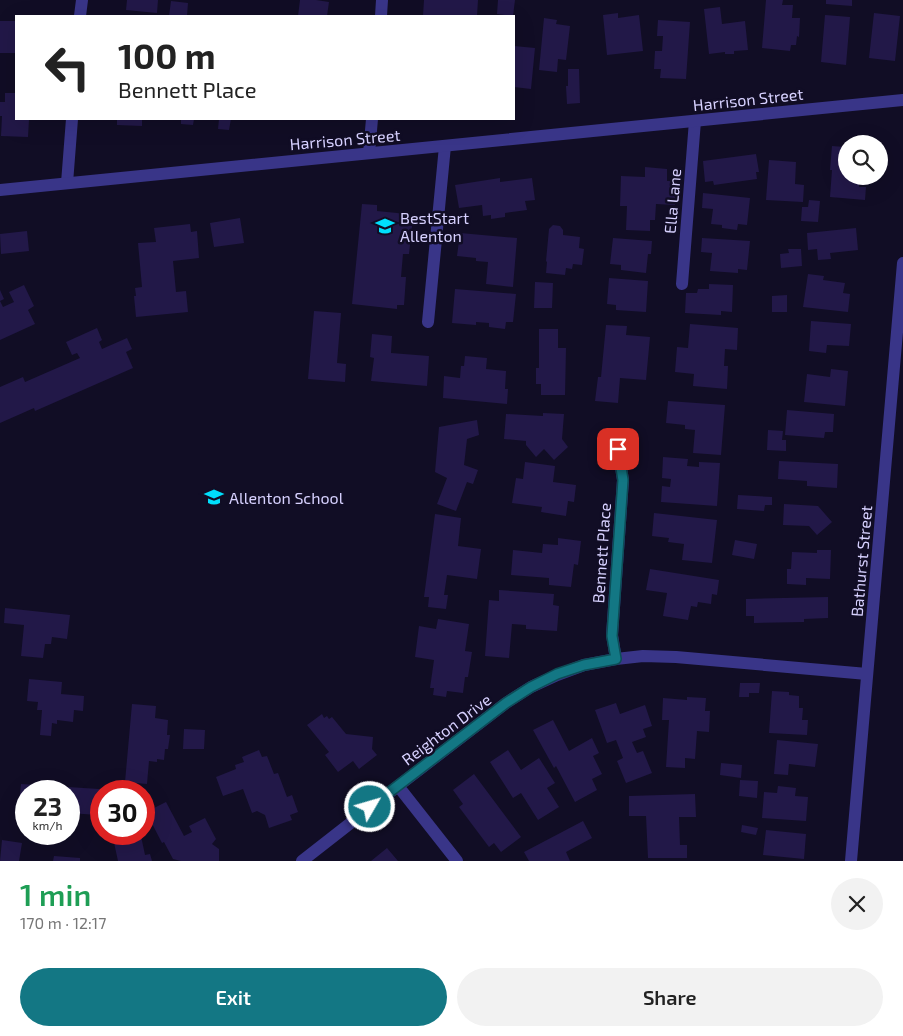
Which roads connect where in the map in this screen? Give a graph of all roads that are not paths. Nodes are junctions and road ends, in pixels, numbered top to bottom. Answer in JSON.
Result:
{"nodes":[{"id":1,"x":82,"y":0,"type":"edge"},
{"id":2,"x":382,"y":0,"type":"edge"},
{"id":3,"x":80,"y":15,"type":"edge"},
{"id":4,"x":381,"y":15,"type":"edge"},
{"id":5,"x":903,"y":100,"type":"edge"},
{"id":6,"x":72,"y":120,"type":"edge"},
{"id":7,"x":372,"y":120,"type":"edge"},
{"id":8,"x":695,"y":121,"type":"junction"},
{"id":9,"x":446,"y":146,"type":"junction"},
{"id":10,"x":369,"y":152,"type":"junction"},
{"id":11,"x":67,"y":183,"type":"junction"},
{"id":12,"x":0,"y":190,"type":"edge"},
{"id":13,"x":903,"y":264,"type":"edge"},
{"id":14,"x":682,"y":284,"type":"dead end"},
{"id":15,"x":428,"y":322,"type":"dead end"},
{"id":16,"x":897,"y":397,"type":"edge"},
{"id":17,"x":618,"y":449,"type":"dead end"},
{"id":18,"x":616,"y":659,"type":"junction"},
{"id":19,"x":867,"y":674,"type":"junction"},
{"id":20,"x":398,"y":786,"type":"junction"},
{"id":21,"x":302,"y":861,"type":"edge"},
{"id":22,"x":457,"y":861,"type":"edge"},
{"id":23,"x":850,"y":861,"type":"edge"}],
"edges":[{"from":1,"to":3,"type":"street"},
{"from":2,"to":4,"type":"street"},
{"from":5,"to":8,"type":"street","name":"Harrison Street"},
{"from":6,"to":11,"type":"street"},
{"from":7,"to":10,"type":"street"},
{"from":8,"to":9,"type":"street","name":"Harrison Street"},
{"from":8,"to":14,"type":"street","name":"Ella Lane"},
{"from":9,"to":10,"type":"street","name":"Harrison Street"},
{"from":9,"to":15,"type":"street"},
{"from":10,"to":11,"type":"street","name":"Harrison Street"},
{"from":11,"to":12,"type":"street","name":"Harrison Street"},
{"from":13,"to":16,"type":"street","name":"Bathurst Street"},
{"from":16,"to":19,"type":"street","name":"Bathurst Street"},
{"from":17,"to":18,"type":"street","name":"Bennett Place"},
{"from":18,"to":19,"type":"street","name":"Reighton Drive"},
{"from":18,"to":20,"type":"street","name":"Reighton Drive"},
{"from":19,"to":23,"type":"street","name":"Bathurst Street"},
{"from":20,"to":21,"type":"street","name":"Reighton Drive"},
{"from":20,"to":22,"type":"street"}]}
